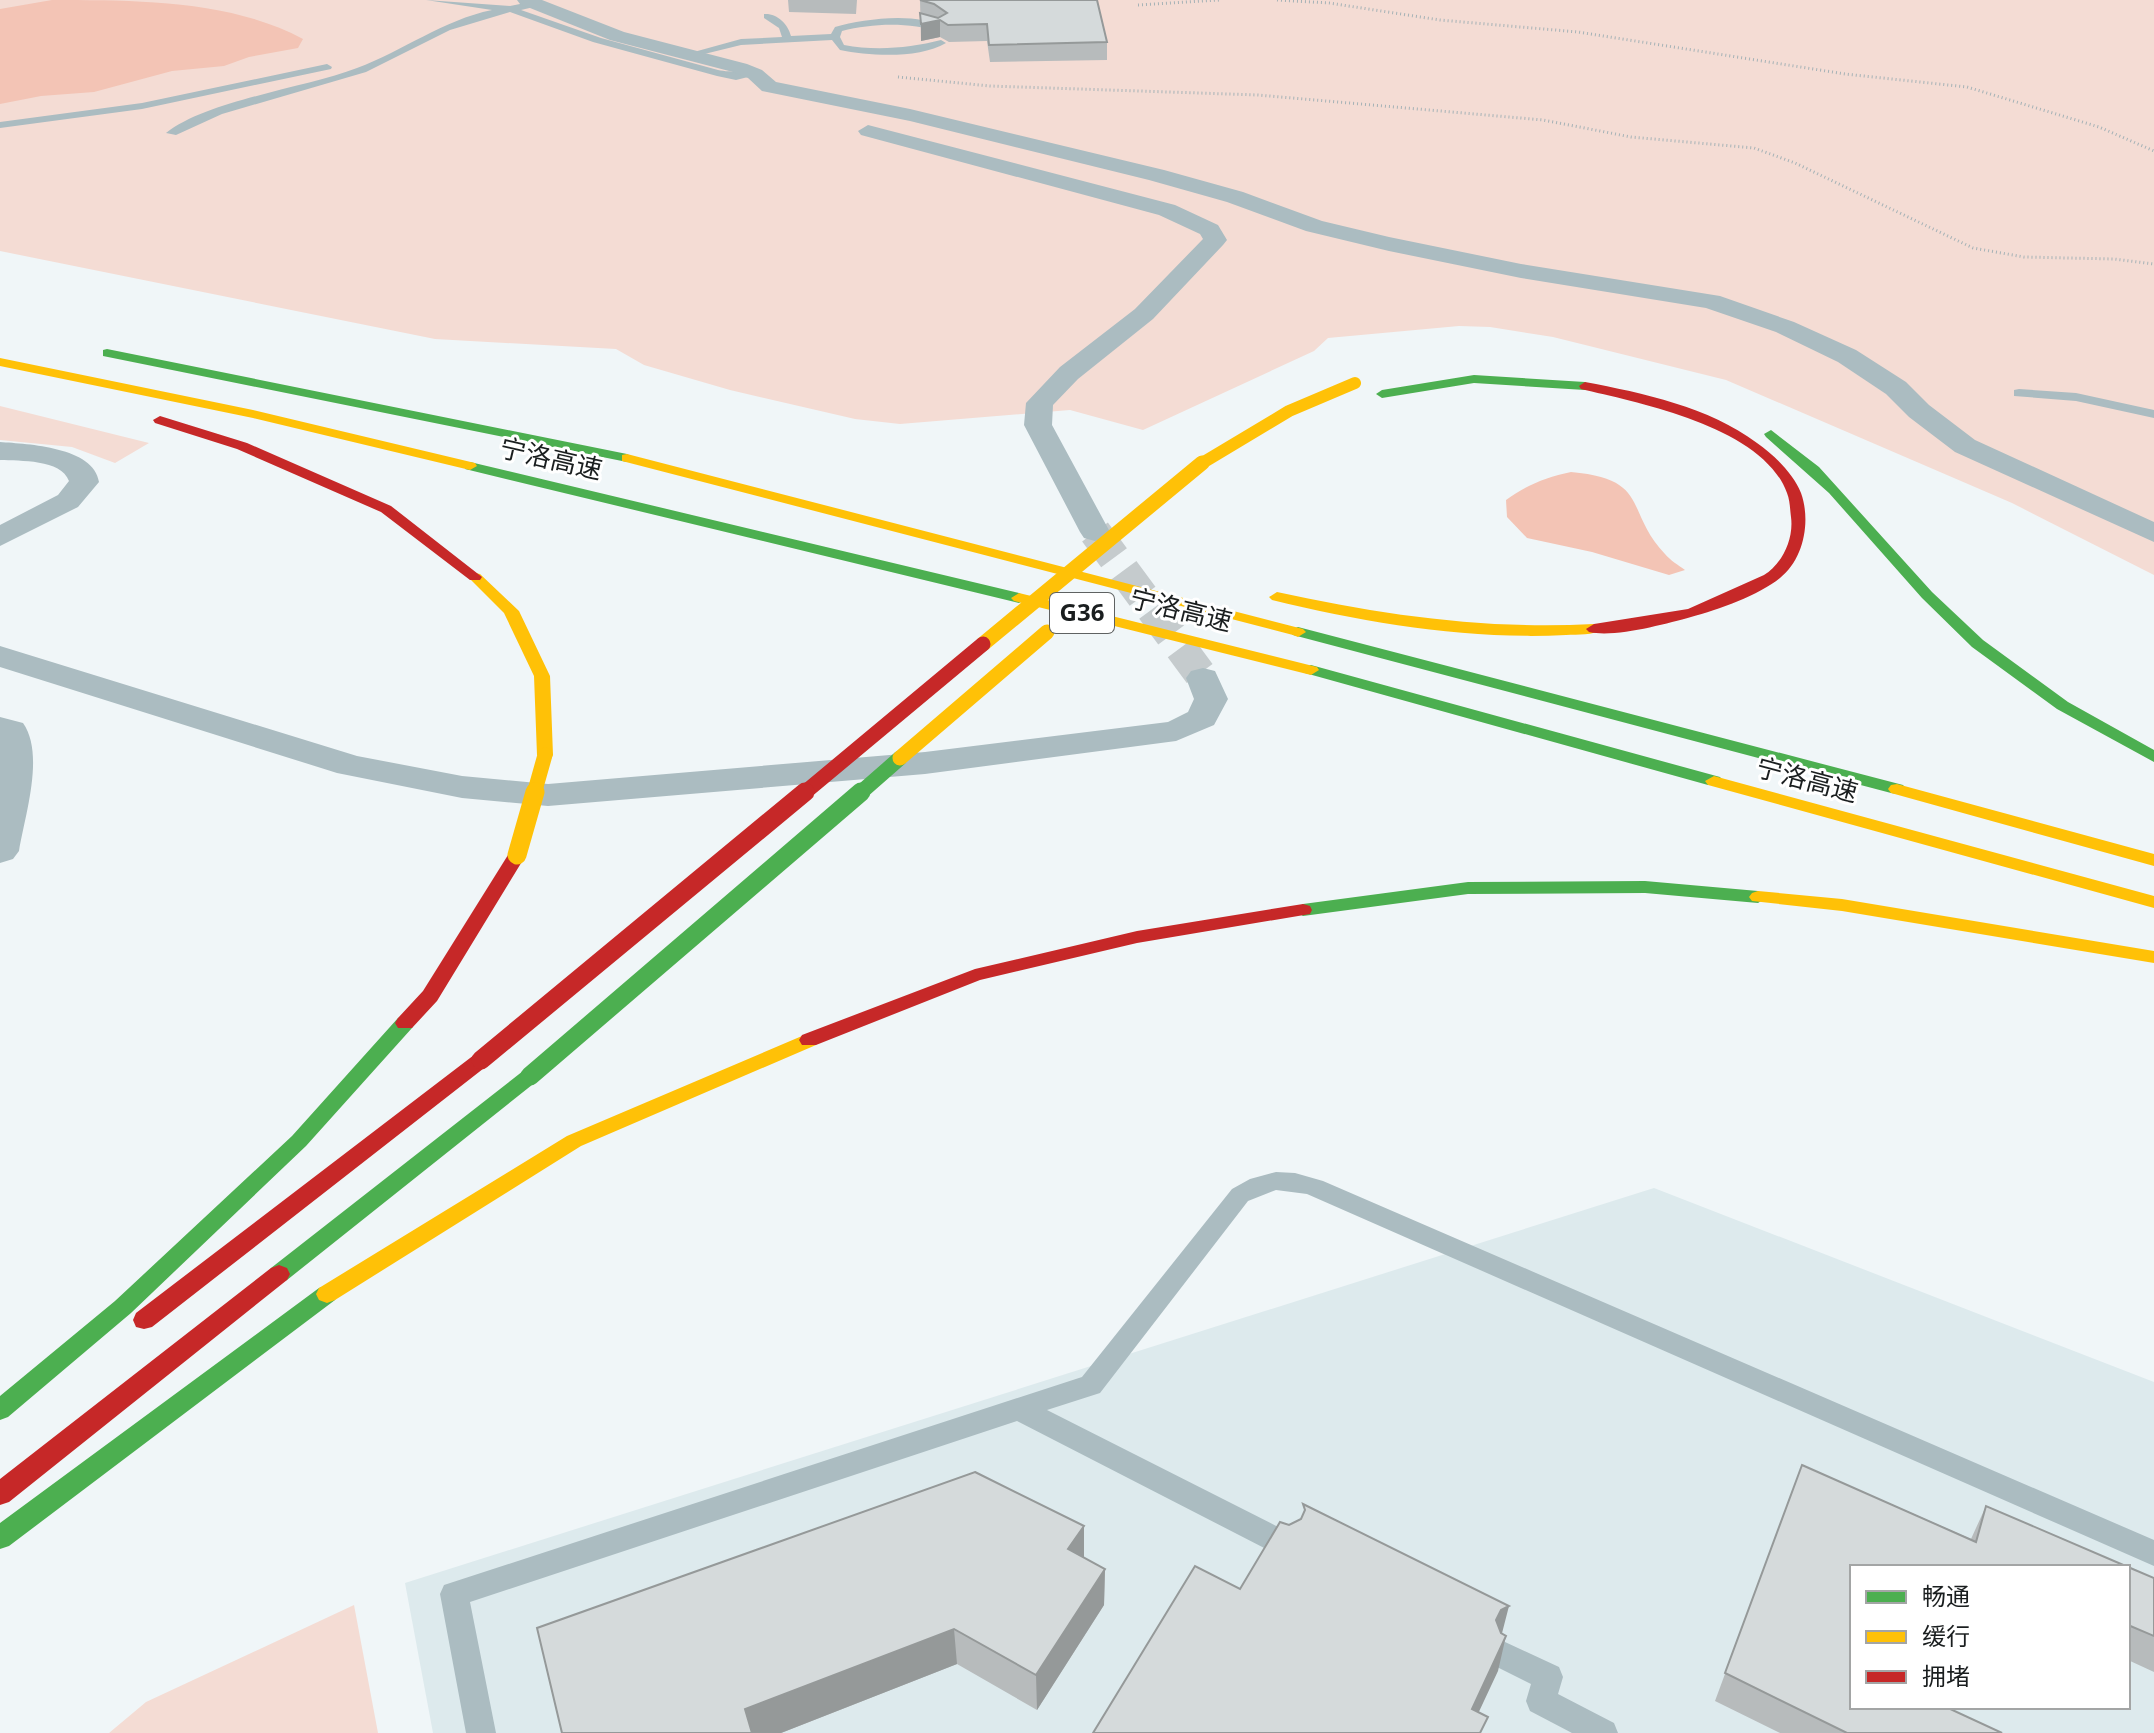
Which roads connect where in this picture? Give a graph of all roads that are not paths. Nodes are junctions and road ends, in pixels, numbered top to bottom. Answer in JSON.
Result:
{"nodes":[{"id":1,"x":431,"y":0,"type":"edge"},
{"id":2,"x":524,"y":4,"type":"edge"},
{"id":3,"x":767,"y":16,"type":"dead end"},
{"id":4,"x":940,"y":29,"type":"edge"},
{"id":5,"x":835,"y":37,"type":"junction"},
{"id":6,"x":787,"y":38,"type":"junction"},
{"id":7,"x":941,"y":43,"type":"edge"},
{"id":8,"x":688,"y":55,"type":"junction"},
{"id":9,"x":379,"y":62,"type":"junction"},
{"id":10,"x":762,"y":80,"type":"junction"},
{"id":11,"x":0,"y":125,"type":"edge"},
{"id":12,"x":172,"y":133,"type":"dead end"},
{"id":13,"x":93,"y":350,"type":"dead end"},
{"id":14,"x":0,"y":362,"type":"edge"},
{"id":15,"x":1442,"y":366,"type":"dead end"},
{"id":16,"x":1384,"y":375,"type":"dead end"},
{"id":17,"x":0,"y":376,"type":"edge"},
{"id":18,"x":1640,"y":378,"type":"dead end"},
{"id":19,"x":2019,"y":393,"type":"dead end"},
{"id":20,"x":1375,"y":397,"type":"dead end"},
{"id":21,"x":110,"y":404,"type":"dead end"},
{"id":22,"x":139,"y":413,"type":"dead end"},
{"id":23,"x":1329,"y":414,"type":"dead end"},
{"id":24,"x":2154,"y":414,"type":"edge"},
{"id":25,"x":1755,"y":425,"type":"dead end"},
{"id":26,"x":1291,"y":432,"type":"dead end"},
{"id":27,"x":0,"y":451,"type":"edge"},
{"id":28,"x":604,"y":452,"type":"junction"},
{"id":29,"x":1095,"y":532,"type":"tunnel mouth"},
{"id":30,"x":2154,"y":533,"type":"edge"},
{"id":31,"x":0,"y":537,"type":"edge"},
{"id":32,"x":1041,"y":546,"type":"dead end"},
{"id":33,"x":1072,"y":553,"type":"dead end"},
{"id":34,"x":1259,"y":593,"type":"dead end"},
{"id":35,"x":0,"y":656,"type":"edge"},
{"id":36,"x":1203,"y":678,"type":"tunnel mouth"},
{"id":37,"x":0,"y":727,"type":"edge"},
{"id":38,"x":2154,"y":757,"type":"edge"},
{"id":39,"x":0,"y":851,"type":"edge"},
{"id":40,"x":2154,"y":860,"type":"edge"},
{"id":41,"x":2154,"y":902,"type":"edge"},
{"id":42,"x":2154,"y":957,"type":"edge"},
{"id":43,"x":124,"y":1335,"type":"dead end"},
{"id":44,"x":87,"y":1362,"type":"dead end"},
{"id":45,"x":1019,"y":1409,"type":"junction"},
{"id":46,"x":0,"y":1410,"type":"edge"},
{"id":47,"x":0,"y":1426,"type":"edge"},
{"id":48,"x":0,"y":1494,"type":"edge"},
{"id":49,"x":0,"y":1538,"type":"edge"},
{"id":50,"x":1284,"y":1544,"type":"edge"},
{"id":51,"x":2154,"y":1553,"type":"edge"},
{"id":52,"x":1505,"y":1656,"type":"edge"},
{"id":53,"x":481,"y":1733,"type":"edge"},
{"id":54,"x":1603,"y":1733,"type":"edge"}],
"edges":[{"from":1,"to":2,"type":"lane"},
{"from":2,"to":8,"type":"street"},
{"from":2,"to":9,"type":"lane"},
{"from":2,"to":10,"type":"lane"},
{"from":3,"to":6,"type":"lane"},
{"from":4,"to":5,"type":"lane"},
{"from":5,"to":6,"type":"lane"},
{"from":5,"to":7,"type":"lane"},
{"from":6,"to":8,"type":"lane"},
{"from":8,"to":10,"type":"street"},
{"from":9,"to":11,"type":"lane"},
{"from":9,"to":12,"type":"lane"},
{"from":10,"to":29,"type":"street"},
{"from":10,"to":30,"type":"street"},
{"from":13,"to":28,"type":"highway","name":"宁洛高速","number":"G36"},
{"from":14,"to":41,"type":"highway","name":"宁洛高速","number":"G36"},
{"from":15,"to":18,"type":"highway"},
{"from":16,"to":43,"type":"highway","bridge":true},
{"from":17,"to":21,"type":"highway"},
{"from":19,"to":24,"type":"lane"},
{"from":20,"to":34,"type":"highway"},
{"from":22,"to":46,"type":"highway","bridge":true},
{"from":23,"to":26,"type":"highway"},
{"from":25,"to":38,"type":"highway"},
{"from":27,"to":31,"type":"street"},
{"from":28,"to":32,"type":"highway"},
{"from":28,"to":40,"type":"highway","name":"宁洛高速","number":"G36"},
{"from":33,"to":48,"type":"highway","bridge":true},
{"from":35,"to":36,"type":"street"},
{"from":37,"to":39,"type":"street"},
{"from":42,"to":49,"type":"highway"},
{"from":44,"to":47,"type":"highway"},
{"from":45,"to":50,"type":"lane"},
{"from":45,"to":51,"type":"lane"},
{"from":45,"to":53,"type":"lane"},
{"from":52,"to":54,"type":"lane"}]}
